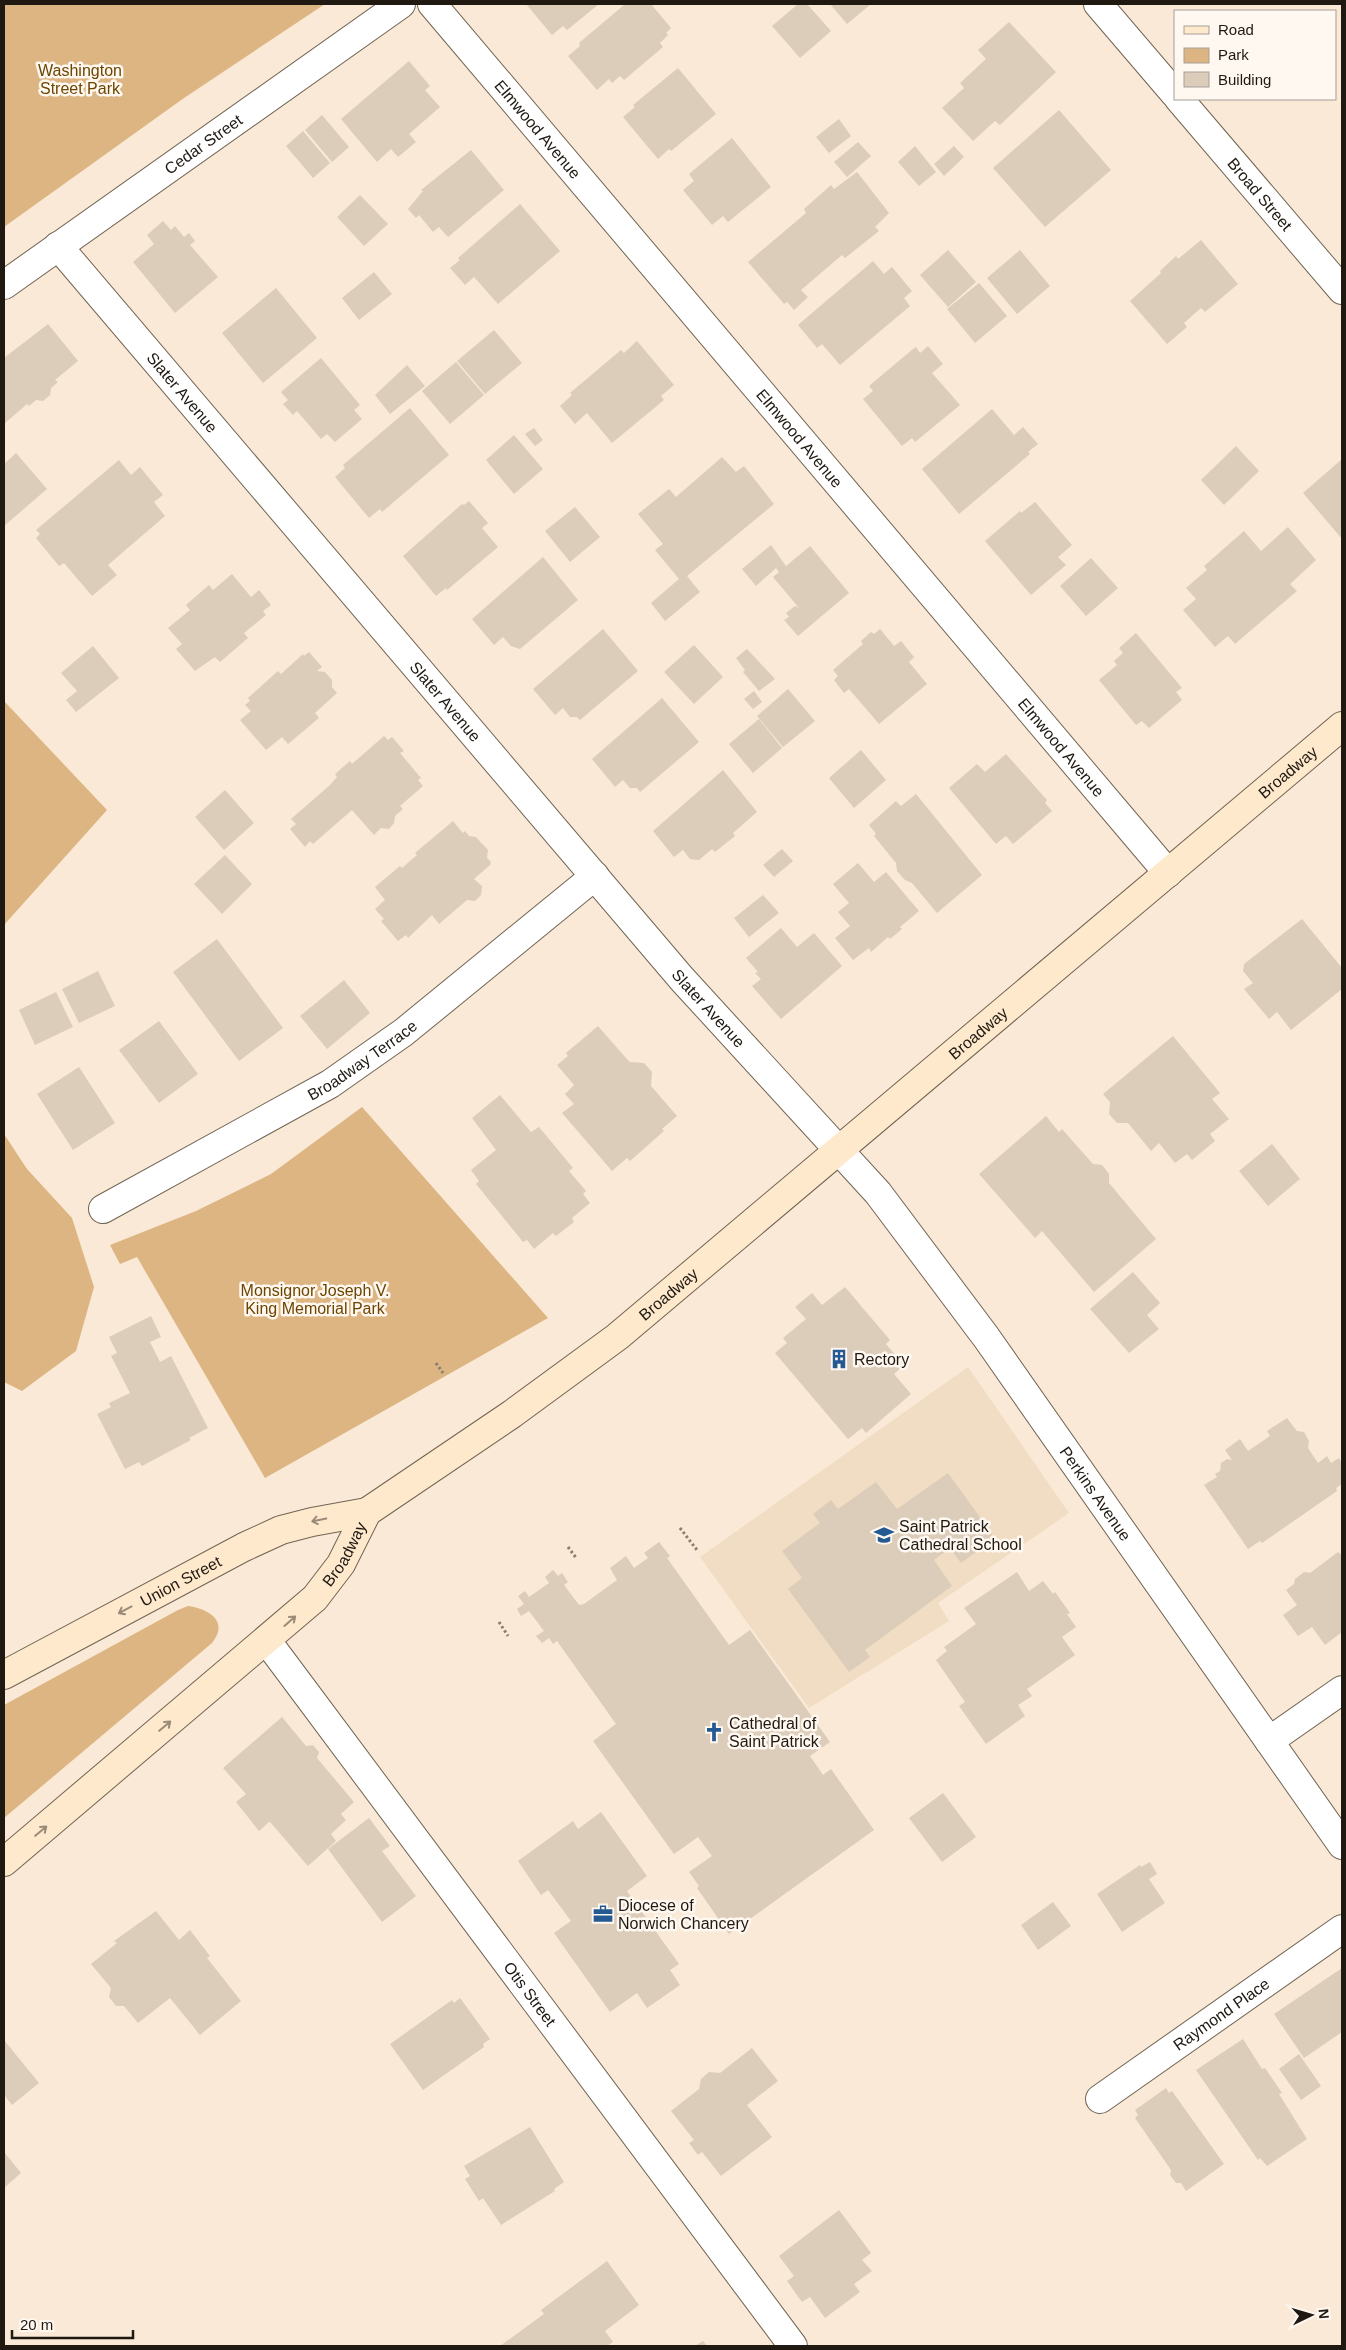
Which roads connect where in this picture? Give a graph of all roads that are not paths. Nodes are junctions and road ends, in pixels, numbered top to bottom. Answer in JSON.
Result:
{"nodes":[{"id":1,"x":401,"y":4,"type":"edge"},
{"id":2,"x":432,"y":4,"type":"edge"},
{"id":3,"x":1098,"y":4,"type":"edge"},
{"id":4,"x":1174,"y":93,"type":"edge"},
{"id":5,"x":1180,"y":100,"type":"edge"},
{"id":6,"x":58,"y":246,"type":"junction"},
{"id":7,"x":4,"y":283,"type":"edge"},
{"id":8,"x":1342,"y":290,"type":"edge"},
{"id":9,"x":1342,"y":726,"type":"edge"},
{"id":10,"x":1168,"y":873,"type":"junction"},
{"id":11,"x":595,"y":876,"type":"junction"},
{"id":12,"x":839,"y":1150,"type":"junction"},
{"id":13,"x":103,"y":1209,"type":"dead end"},
{"id":14,"x":367,"y":1512,"type":"junction"},
{"id":15,"x":267,"y":1641,"type":"junction"},
{"id":16,"x":4,"y":1675,"type":"edge"},
{"id":17,"x":1342,"y":1690,"type":"edge"},
{"id":18,"x":1269,"y":1741,"type":"junction"},
{"id":19,"x":1342,"y":1845,"type":"edge"},
{"id":20,"x":4,"y":1862,"type":"edge"},
{"id":21,"x":1342,"y":1929,"type":"edge"},
{"id":22,"x":1100,"y":2099,"type":"dead end"},
{"id":23,"x":792,"y":2346,"type":"edge"}],
"edges":[{"from":1,"to":6,"type":"street","name":"Cedar Street"},
{"from":2,"to":10,"type":"street","name":"Elmwood Avenue"},
{"from":3,"to":4,"type":"street"},
{"from":5,"to":8,"type":"street","name":"Broad Street"},
{"from":6,"to":7,"type":"street","name":"Cedar Street"},
{"from":6,"to":11,"type":"street","name":"Slater Avenue"},
{"from":9,"to":10,"type":"main road","name":"Broadway"},
{"from":10,"to":12,"type":"main road","name":"Broadway"},
{"from":11,"to":12,"type":"street","name":"Slater Avenue"},
{"from":11,"to":13,"type":"street","name":"Broadway Terrace"},
{"from":12,"to":14,"type":"main road","name":"Broadway"},
{"from":12,"to":18,"type":"street","name":"Perkins Avenue"},
{"from":15,"to":14,"type":"main road","name":"Broadway","one_way":true},
{"from":14,"to":16,"type":"main road","name":"Union Street","one_way":true},
{"from":20,"to":15,"type":"main road","name":"Broadway","one_way":true},
{"from":15,"to":23,"type":"street","name":"Otis Street"},
{"from":17,"to":18,"type":"street"},
{"from":18,"to":19,"type":"street","name":"Perkins Avenue"},
{"from":21,"to":22,"type":"street","name":"Raymond Place"}]}
